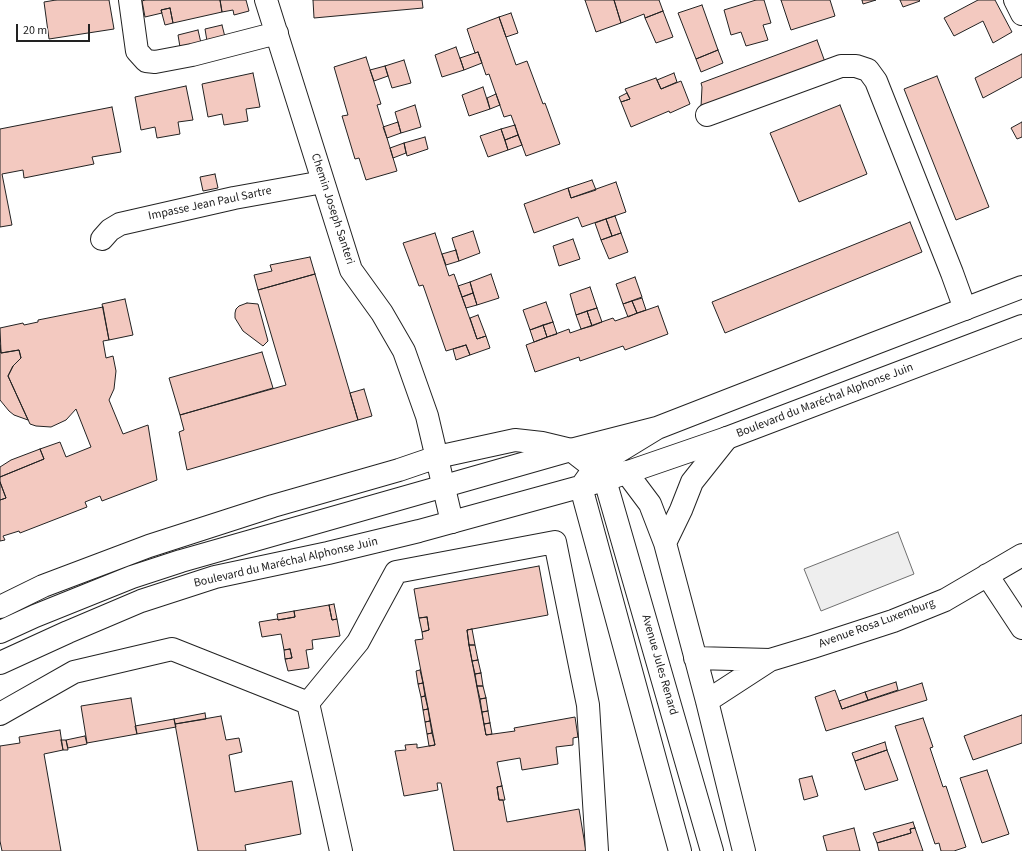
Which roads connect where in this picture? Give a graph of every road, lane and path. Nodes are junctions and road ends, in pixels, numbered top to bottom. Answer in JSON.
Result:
{"nodes":[{"id":1,"x":130,"y":0,"type":"edge"},
{"id":2,"x":266,"y":0,"type":"edge"},
{"id":3,"x":1015,"y":0,"type":"edge"},
{"id":4,"x":1022,"y":14,"type":"edge"},
{"id":5,"x":277,"y":33,"type":"junction"},
{"id":6,"x":707,"y":115,"type":"dead end"},
{"id":7,"x":324,"y":182,"type":"junction"},
{"id":8,"x":102,"y":239,"type":"dead end"},
{"id":9,"x":1022,"y":287,"type":"edge"},
{"id":10,"x":965,"y":309,"type":"junction"},
{"id":11,"x":1018,"y":330,"type":"edge"},
{"id":12,"x":657,"y":428,"type":"junction"},
{"id":13,"x":727,"y":438,"type":"junction"},
{"id":14,"x":571,"y":450,"type":"junction"},
{"id":15,"x":437,"y":457,"type":"junction"},
{"id":16,"x":611,"y":466,"type":"junction"},
{"id":17,"x":443,"y":487,"type":"junction"},
{"id":18,"x":581,"y":487,"type":"junction"},
{"id":19,"x":452,"y":522,"type":"junction"},
{"id":20,"x":665,"y":543,"type":"junction"},
{"id":21,"x":1022,"y":555,"type":"edge"},
{"id":22,"x":987,"y":575,"type":"junction"},
{"id":23,"x":0,"y":607,"type":"edge"},
{"id":24,"x":1022,"y":628,"type":"edge"},
{"id":25,"x":0,"y":632,"type":"edge"},
{"id":26,"x":695,"y":658,"type":"junction"},
{"id":27,"x":770,"y":660,"type":"junction"},
{"id":28,"x":0,"y":662,"type":"edge"},
{"id":29,"x":706,"y":701,"type":"junction"},
{"id":30,"x":308,"y":703,"type":"junction"},
{"id":31,"x":0,"y":714,"type":"edge"},
{"id":32,"x":341,"y":851,"type":"edge"},
{"id":33,"x":596,"y":851,"type":"edge"},
{"id":34,"x":680,"y":851,"type":"edge"},
{"id":35,"x":712,"y":851,"type":"edge"},
{"id":36,"x":744,"y":851,"type":"edge"}],
"edges":[{"from":1,"to":5,"type":"main road"},
{"from":2,"to":5,"type":"main road","name":"Chemin Joseph Santeri"},
{"from":3,"to":4,"type":"main road"},
{"from":5,"to":7,"type":"main road","name":"Chemin Joseph Santeri"},
{"from":6,"to":10,"type":"main road"},
{"from":7,"to":8,"type":"main road","name":"Impasse Jean Paul Sartre"},
{"from":7,"to":15,"type":"main road","name":"Chemin Joseph Santeri"},
{"from":9,"to":10,"type":"main road","name":"Boulevard du Maréchal Alphonse Juin"},
{"from":10,"to":12,"type":"main road","name":"Boulevard du Maréchal Alphonse Juin"},
{"from":11,"to":13,"type":"main road","name":"Boulevard du Maréchal Alphonse Juin"},
{"from":12,"to":14,"type":"main road","name":"Boulevard du Maréchal Alphonse Juin"},
{"from":12,"to":16,"type":"main road","name":"Boulevard du Maréchal Alphonse Juin"},
{"from":13,"to":16,"type":"main road","name":"Boulevard du Maréchal Alphonse Juin"},
{"from":13,"to":20,"type":"main road"},
{"from":14,"to":15,"type":"main road"},
{"from":14,"to":16,"type":"main road"},
{"from":14,"to":17,"type":"main road","name":"Boulevard du Maréchal Alphonse Juin"},
{"from":15,"to":17,"type":"main road","name":"Chemin Joseph Santeri"},
{"from":15,"to":23,"type":"main road"},
{"from":16,"to":18,"type":"main road","name":"Boulevard du Maréchal Alphonse Juin"},
{"from":16,"to":20,"type":"main road"},
{"from":16,"to":35,"type":"main road","name":"Avenue Jules Renard"},
{"from":17,"to":19,"type":"main road","name":"Chemin Joseph Santeri"},
{"from":17,"to":25,"type":"main road","name":"Boulevard du Maréchal Alphonse Juin"},
{"from":18,"to":19,"type":"main road","name":"Boulevard du Maréchal Alphonse Juin"},
{"from":18,"to":34,"type":"main road"},
{"from":19,"to":28,"type":"main road","name":"Boulevard du Maréchal Alphonse Juin"},
{"from":20,"to":26,"type":"main road"},
{"from":21,"to":22,"type":"main road","name":"Avenue Rosa Luxemburg"},
{"from":22,"to":24,"type":"main road"},
{"from":22,"to":27,"type":"main road","name":"Avenue Rosa Luxemburg"},
{"from":26,"to":27,"type":"main road","name":"Avenue Rosa Luxemburg"},
{"from":26,"to":29,"type":"main road"},
{"from":27,"to":29,"type":"main road","name":"Avenue Rosa Luxemburg"},
{"from":29,"to":36,"type":"main road"},
{"from":30,"to":31,"type":"main road"},
{"from":30,"to":32,"type":"main road"},
{"from":30,"to":33,"type":"main road"}]}
